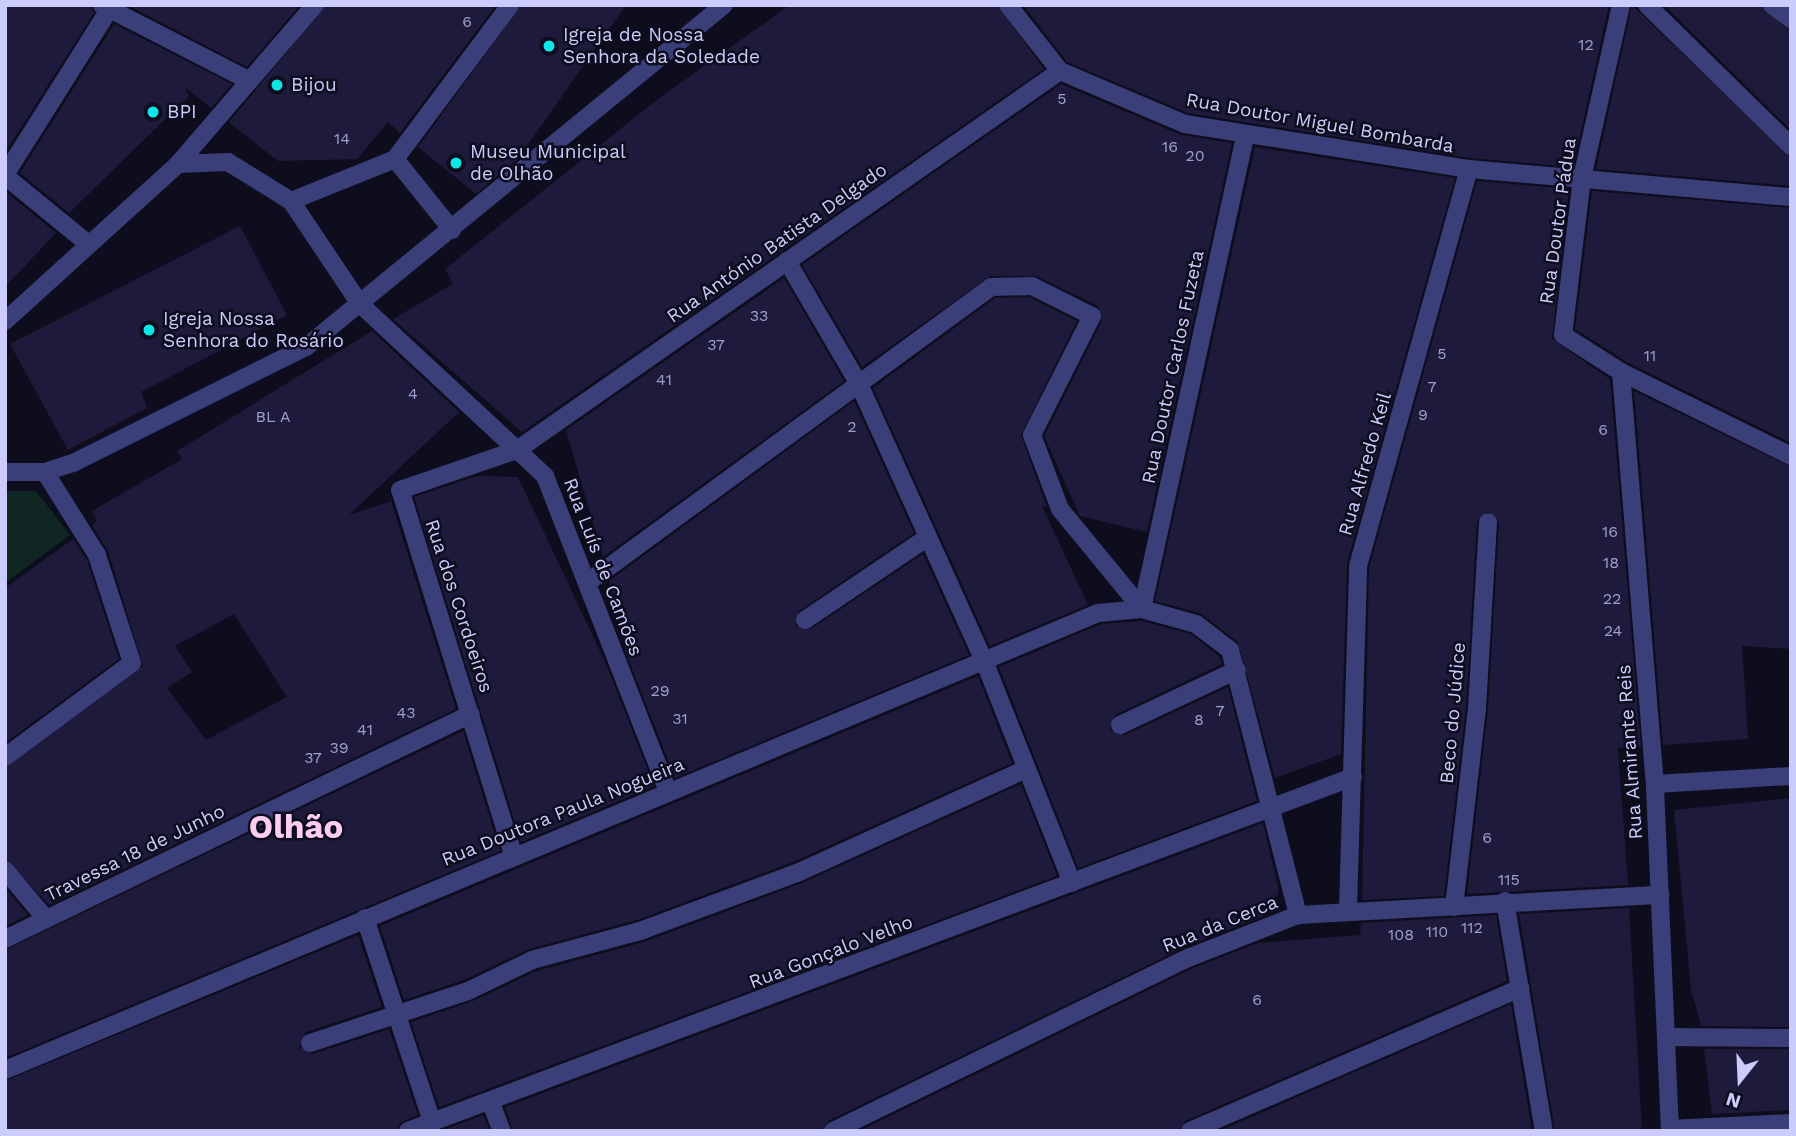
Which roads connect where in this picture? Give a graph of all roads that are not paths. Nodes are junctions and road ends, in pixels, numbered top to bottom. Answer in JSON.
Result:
{"nodes":[{"id":1,"x":315,"y":5,"type":"edge"},
{"id":2,"x":510,"y":5,"type":"edge"},
{"id":3,"x":724,"y":5,"type":"edge"},
{"id":4,"x":1008,"y":5,"type":"edge"},
{"id":5,"x":1621,"y":5,"type":"edge"},
{"id":6,"x":1647,"y":5,"type":"edge"},
{"id":7,"x":1772,"y":5,"type":"edge"},
{"id":8,"x":108,"y":7,"type":"edge"},
{"id":9,"x":1791,"y":19,"type":"edge"},
{"id":10,"x":1060,"y":71,"type":"junction"},
{"id":11,"x":250,"y":82,"type":"junction"},
{"id":12,"x":1246,"y":134,"type":"junction"},
{"id":13,"x":1791,"y":146,"type":"edge"},
{"id":14,"x":395,"y":159,"type":"junction"},
{"id":15,"x":178,"y":164,"type":"junction"},
{"id":16,"x":1469,"y":169,"type":"junction"},
{"id":17,"x":5,"y":175,"type":"edge"},
{"id":18,"x":1582,"y":177,"type":"junction"},
{"id":19,"x":1791,"y":197,"type":"edge"},
{"id":20,"x":291,"y":201,"type":"junction"},
{"id":21,"x":452,"y":230,"type":"junction"},
{"id":22,"x":86,"y":242,"type":"junction"},
{"id":23,"x":787,"y":261,"type":"junction"},
{"id":24,"x":360,"y":304,"type":"junction"},
{"id":25,"x":5,"y":321,"type":"edge"},
{"id":26,"x":1621,"y":372,"type":"junction"},
{"id":27,"x":859,"y":384,"type":"junction"},
{"id":28,"x":517,"y":450,"type":"junction"},
{"id":29,"x":1791,"y":456,"type":"edge"},
{"id":30,"x":5,"y":472,"type":"edge"},
{"id":31,"x":46,"y":472,"type":"junction"},
{"id":32,"x":1488,"y":522,"type":"dead end"},
{"id":33,"x":928,"y":537,"type":"junction"},
{"id":34,"x":587,"y":583,"type":"junction"},
{"id":35,"x":1142,"y":609,"type":"junction"},
{"id":36,"x":805,"y":620,"type":"dead end"},
{"id":37,"x":983,"y":658,"type":"junction"},
{"id":38,"x":1237,"y":670,"type":"junction"},
{"id":39,"x":471,"y":714,"type":"junction"},
{"id":40,"x":1120,"y":725,"type":"dead end"},
{"id":41,"x":5,"y":757,"type":"edge"},
{"id":42,"x":1026,"y":769,"type":"junction"},
{"id":43,"x":1791,"y":776,"type":"edge"},
{"id":44,"x":1353,"y":777,"type":"junction"},
{"id":45,"x":1655,"y":784,"type":"junction"},
{"id":46,"x":668,"y":792,"type":"junction"},
{"id":47,"x":1268,"y":810,"type":"junction"},
{"id":48,"x":513,"y":854,"type":"junction"},
{"id":49,"x":5,"y":870,"type":"edge"},
{"id":50,"x":1072,"y":883,"type":"junction"},
{"id":51,"x":1660,"y":895,"type":"junction"},
{"id":52,"x":1505,"y":901,"type":"junction"},
{"id":53,"x":1454,"y":906,"type":"junction"},
{"id":54,"x":1348,"y":909,"type":"junction"},
{"id":55,"x":1297,"y":915,"type":"junction"},
{"id":56,"x":365,"y":918,"type":"junction"},
{"id":57,"x":46,"y":919,"type":"junction"},
{"id":58,"x":5,"y":939,"type":"edge"},
{"id":59,"x":1520,"y":988,"type":"junction"},
{"id":60,"x":395,"y":1017,"type":"junction"},
{"id":61,"x":1666,"y":1037,"type":"junction"},
{"id":62,"x":1791,"y":1038,"type":"edge"},
{"id":63,"x":310,"y":1043,"type":"dead end"},
{"id":64,"x":5,"y":1070,"type":"edge"},
{"id":65,"x":491,"y":1103,"type":"junction"},
{"id":66,"x":432,"y":1122,"type":"junction"},
{"id":67,"x":1791,"y":1123,"type":"edge"},
{"id":68,"x":1670,"y":1130,"type":"edge"},
{"id":69,"x":408,"y":1131,"type":"edge"},
{"id":70,"x":502,"y":1131,"type":"edge"},
{"id":71,"x":832,"y":1131,"type":"edge"},
{"id":72,"x":1191,"y":1131,"type":"edge"},
{"id":73,"x":1544,"y":1131,"type":"edge"}],
"edges":[{"from":1,"to":11,"type":"street"},
{"from":2,"to":14,"type":"street"},
{"from":3,"to":21,"type":"street"},
{"from":4,"to":10,"type":"street","name":"Rua Doutor Miguel Bombarda"},
{"from":5,"to":18,"type":"street","name":"Rua Doutor Pádua"},
{"from":6,"to":13,"type":"street"},
{"from":7,"to":9,"type":"street"},
{"from":8,"to":11,"type":"street"},
{"from":8,"to":17,"type":"street"},
{"from":10,"to":12,"type":"street","name":"Rua Doutor Miguel Bombarda"},
{"from":10,"to":23,"type":"street","name":"Rua António Batista Delgado"},
{"from":11,"to":15,"type":"street"},
{"from":12,"to":16,"type":"street","name":"Rua Doutor Miguel Bombarda"},
{"from":12,"to":35,"type":"street","name":"Rua Doutor Carlos Fuzeta"},
{"from":14,"to":20,"type":"street"},
{"from":14,"to":21,"type":"street"},
{"from":15,"to":20,"type":"street"},
{"from":15,"to":22,"type":"street"},
{"from":16,"to":18,"type":"street","name":"Rua Doutor Miguel Bombarda"},
{"from":16,"to":44,"type":"street","name":"Rua Alfredo Keil"},
{"from":17,"to":22,"type":"street"},
{"from":18,"to":19,"type":"street","name":"Rua Doutor Miguel Bombarda"},
{"from":18,"to":26,"type":"street","name":"Rua Doutor Pádua"},
{"from":20,"to":24,"type":"street","name":"Rua Luís de Camões"},
{"from":21,"to":24,"type":"street"},
{"from":22,"to":25,"type":"street"},
{"from":23,"to":27,"type":"street"},
{"from":23,"to":28,"type":"street","name":"Rua António Batista Delgado"},
{"from":24,"to":28,"type":"street","name":"Rua Luís de Camões"},
{"from":24,"to":31,"type":"street"},
{"from":26,"to":29,"type":"street"},
{"from":26,"to":45,"type":"street","name":"Rua Almirante Reis"},
{"from":27,"to":33,"type":"street"},
{"from":27,"to":34,"type":"street"},
{"from":27,"to":35,"type":"street"},
{"from":28,"to":34,"type":"street","name":"Rua Luís de Camões"},
{"from":28,"to":39,"type":"street","name":"Rua dos Cordoeiros"},
{"from":30,"to":31,"type":"street"},
{"from":31,"to":41,"type":"street"},
{"from":32,"to":53,"type":"street","name":"Beco do Júdice"},
{"from":33,"to":36,"type":"street"},
{"from":33,"to":37,"type":"street"},
{"from":34,"to":46,"type":"street","name":"Rua Luís de Camões"},
{"from":35,"to":37,"type":"street","name":"Rua Doutora Paula Nogueira"},
{"from":35,"to":38,"type":"street"},
{"from":37,"to":42,"type":"street"},
{"from":37,"to":46,"type":"street","name":"Rua Doutora Paula Nogueira"},
{"from":38,"to":40,"type":"street"},
{"from":38,"to":47,"type":"street"},
{"from":39,"to":48,"type":"street","name":"Rua dos Cordoeiros"},
{"from":39,"to":57,"type":"street","name":"Travessa 18 de Junho"},
{"from":42,"to":50,"type":"street"},
{"from":42,"to":60,"type":"street"},
{"from":43,"to":45,"type":"street"},
{"from":44,"to":47,"type":"street","name":"Rua Gonçalo Velho"},
{"from":44,"to":54,"type":"street","name":"Rua Alfredo Keil"},
{"from":45,"to":51,"type":"street","name":"Rua Almirante Reis"},
{"from":46,"to":48,"type":"street","name":"Rua Doutora Paula Nogueira"},
{"from":47,"to":50,"type":"street","name":"Rua Gonçalo Velho"},
{"from":47,"to":55,"type":"street"},
{"from":48,"to":56,"type":"street","name":"Rua Doutora Paula Nogueira"},
{"from":49,"to":57,"type":"street"},
{"from":50,"to":65,"type":"street","name":"Rua Gonçalo Velho"},
{"from":51,"to":52,"type":"street","name":"Rua da Cerca"},
{"from":51,"to":61,"type":"street","name":"Rua Almirante Reis"},
{"from":52,"to":53,"type":"street","name":"Rua da Cerca"},
{"from":52,"to":59,"type":"street"},
{"from":53,"to":54,"type":"street","name":"Rua da Cerca"},
{"from":54,"to":55,"type":"street","name":"Rua da Cerca"},
{"from":55,"to":71,"type":"street","name":"Rua da Cerca"},
{"from":56,"to":60,"type":"street"},
{"from":56,"to":64,"type":"street","name":"Rua Doutora Paula Nogueira"},
{"from":57,"to":58,"type":"street","name":"Travessa 18 de Junho"},
{"from":59,"to":72,"type":"street"},
{"from":59,"to":73,"type":"street"},
{"from":60,"to":63,"type":"street"},
{"from":60,"to":66,"type":"street"},
{"from":61,"to":62,"type":"street"},
{"from":61,"to":68,"type":"street","name":"Rua Almirante Reis"},
{"from":65,"to":66,"type":"street","name":"Rua Gonçalo Velho"},
{"from":65,"to":70,"type":"street"},
{"from":66,"to":69,"type":"street","name":"Rua Gonçalo Velho"},
{"from":67,"to":68,"type":"street"}]}
